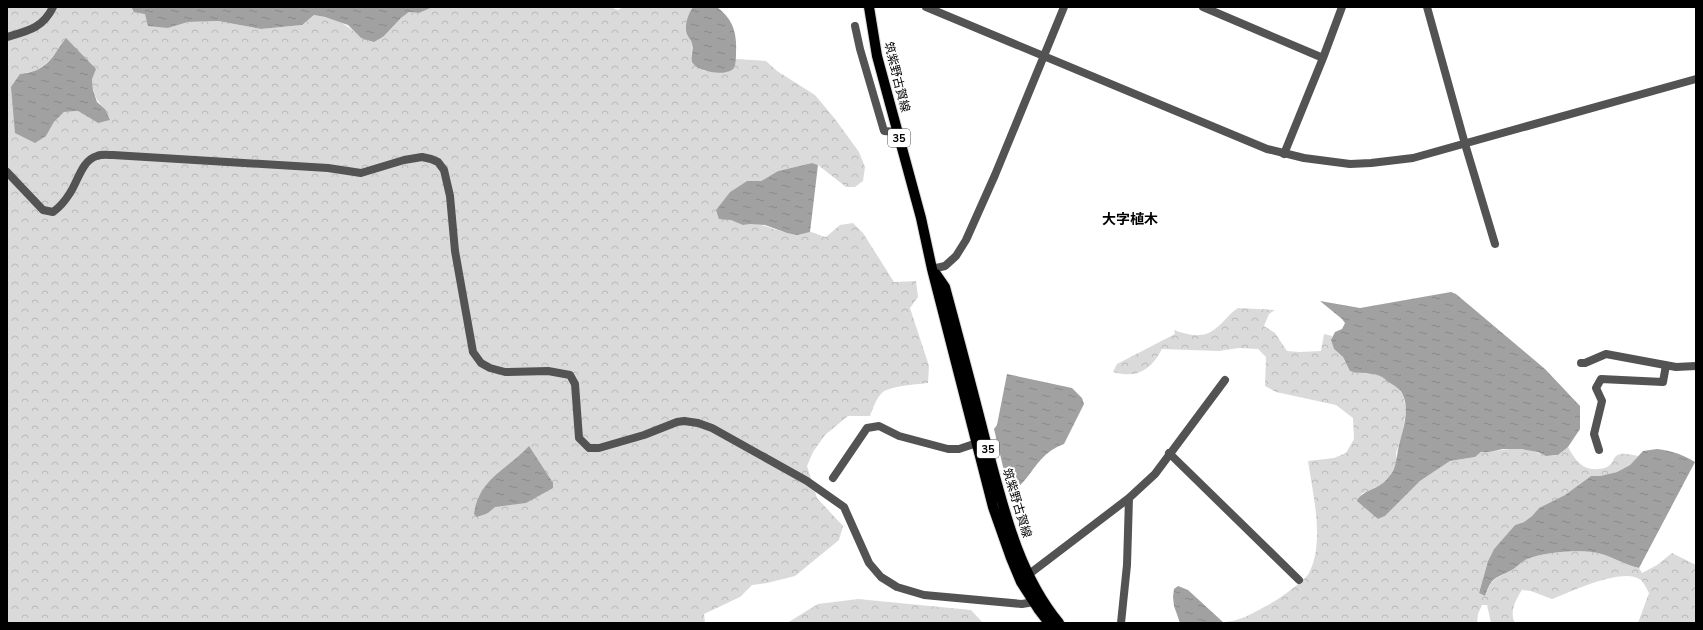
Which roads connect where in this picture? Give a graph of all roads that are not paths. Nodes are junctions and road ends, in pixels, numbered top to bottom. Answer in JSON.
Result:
{"nodes":[{"id":1,"x":53,"y":7,"type":"edge"},
{"id":2,"x":869,"y":7,"type":"edge"},
{"id":3,"x":926,"y":7,"type":"edge"},
{"id":4,"x":1064,"y":7,"type":"edge"},
{"id":5,"x":1203,"y":7,"type":"edge"},
{"id":6,"x":1342,"y":7,"type":"edge"},
{"id":7,"x":1427,"y":7,"type":"edge"},
{"id":8,"x":855,"y":26,"type":"dead end"},
{"id":9,"x":7,"y":37,"type":"edge"},
{"id":10,"x":1044,"y":56,"type":"junction"},
{"id":11,"x":1323,"y":58,"type":"junction"},
{"id":12,"x":1696,"y":80,"type":"edge"},
{"id":13,"x":898,"y":132,"type":"junction"},
{"id":14,"x":1465,"y":144,"type":"junction"},
{"id":15,"x":1284,"y":154,"type":"junction"},
{"id":16,"x":7,"y":172,"type":"edge"},
{"id":17,"x":1495,"y":244,"type":"dead end"},
{"id":18,"x":932,"y":269,"type":"junction"},
{"id":19,"x":1581,"y":363,"type":"dead end"},
{"id":20,"x":1666,"y":365,"type":"junction"},
{"id":21,"x":1696,"y":366,"type":"edge"},
{"id":22,"x":1225,"y":380,"type":"dead end"},
{"id":23,"x":977,"y":443,"type":"junction"},
{"id":24,"x":1599,"y":450,"type":"dead end"},
{"id":25,"x":1169,"y":453,"type":"junction"},
{"id":26,"x":833,"y":478,"type":"dead end"},
{"id":27,"x":1129,"y":498,"type":"junction"},
{"id":28,"x":1024,"y":578,"type":"junction"},
{"id":29,"x":1299,"y":580,"type":"dead end"},
{"id":30,"x":1037,"y":600,"type":"junction"},
{"id":31,"x":1049,"y":623,"type":"edge"},
{"id":32,"x":1059,"y":623,"type":"edge"},
{"id":33,"x":1121,"y":623,"type":"edge"}],
"edges":[{"from":1,"to":9,"type":"street"},
{"from":2,"to":13,"type":"main road","name":"筑紫野古賀線","number":"35"},
{"from":3,"to":10,"type":"street"},
{"from":4,"to":10,"type":"street"},
{"from":5,"to":11,"type":"street"},
{"from":6,"to":11,"type":"street"},
{"from":7,"to":14,"type":"street"},
{"from":8,"to":13,"type":"street"},
{"from":10,"to":15,"type":"street"},
{"from":10,"to":18,"type":"street"},
{"from":11,"to":15,"type":"street"},
{"from":12,"to":14,"type":"street"},
{"from":13,"to":18,"type":"main road","name":"筑紫野古賀線","number":"35"},
{"from":14,"to":15,"type":"street"},
{"from":14,"to":17,"type":"street"},
{"from":16,"to":30,"type":"street"},
{"from":18,"to":23,"type":"main road","name":"筑紫野古賀線","number":"35"},
{"from":18,"to":28,"type":"main road","name":"筑紫野古賀線","number":"35"},
{"from":19,"to":20,"type":"street"},
{"from":20,"to":21,"type":"street"},
{"from":20,"to":24,"type":"street"},
{"from":22,"to":25,"type":"street"},
{"from":23,"to":26,"type":"street"},
{"from":23,"to":28,"type":"main road","name":"筑紫野古賀線","number":"35"},
{"from":25,"to":27,"type":"street"},
{"from":25,"to":29,"type":"street"},
{"from":27,"to":28,"type":"street"},
{"from":27,"to":33,"type":"street"},
{"from":28,"to":30,"type":"main road","name":"筑紫野古賀線","number":"35"},
{"from":30,"to":31,"type":"main road","name":"筑紫野古賀線","number":"35"},
{"from":30,"to":32,"type":"main road","name":"筑紫野古賀線","number":"35"}]}
